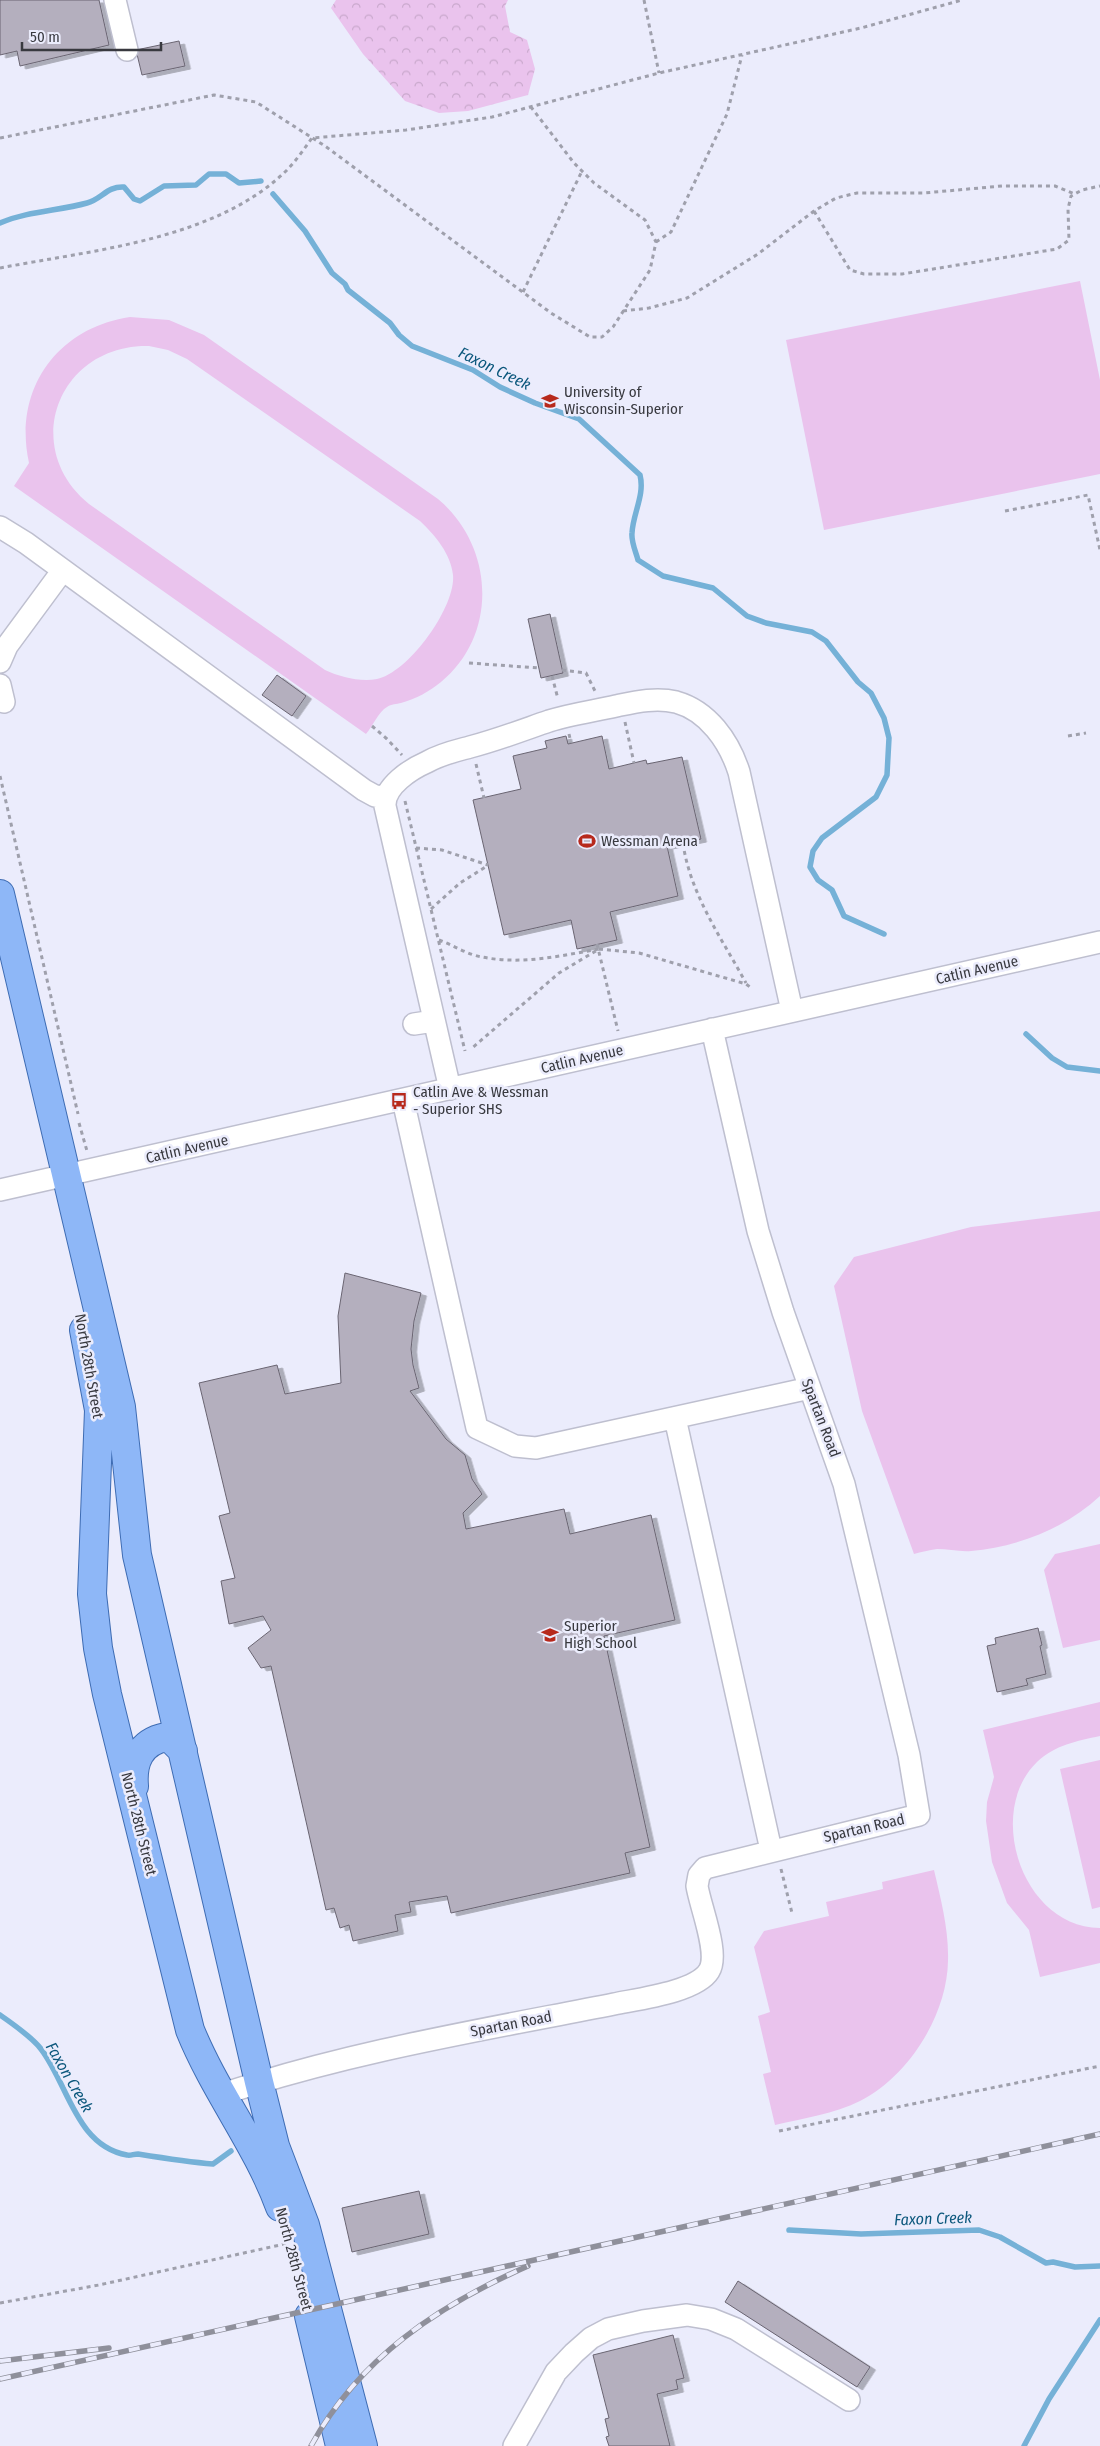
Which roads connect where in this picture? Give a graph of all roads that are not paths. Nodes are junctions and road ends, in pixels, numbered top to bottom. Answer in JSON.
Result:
{"nodes":[{"id":1,"x":115,"y":0,"type":"edge"},
{"id":2,"x":127,"y":50,"type":"dead end"},
{"id":3,"x":0,"y":527,"type":"edge"},
{"id":4,"x":63,"y":570,"type":"junction"},
{"id":5,"x":0,"y":662,"type":"edge"},
{"id":6,"x":388,"y":793,"type":"junction"},
{"id":7,"x":0,"y":894,"type":"edge"},
{"id":8,"x":1100,"y":942,"type":"edge"},
{"id":9,"x":792,"y":1011,"type":"junction"},
{"id":10,"x":712,"y":1029,"type":"junction"},
{"id":11,"x":450,"y":1089,"type":"junction"},
{"id":12,"x":403,"y":1100,"type":"junction"},
{"id":13,"x":65,"y":1177,"type":"junction"},
{"id":14,"x":0,"y":1190,"type":"edge"},
{"id":15,"x":810,"y":1388,"type":"junction"},
{"id":16,"x":675,"y":1418,"type":"junction"},
{"id":17,"x":183,"y":1751,"type":"junction"},
{"id":18,"x":135,"y":1806,"type":"junction"},
{"id":19,"x":774,"y":1849,"type":"junction"},
{"id":20,"x":259,"y":2082,"type":"junction"},
{"id":21,"x":220,"y":2095,"type":"junction"},
{"id":22,"x":849,"y":2400,"type":"dead end"},
{"id":23,"x":340,"y":2446,"type":"edge"},
{"id":24,"x":363,"y":2446,"type":"edge"},
{"id":25,"x":514,"y":2446,"type":"edge"}],
"edges":[{"from":1,"to":2,"type":"street"},
{"from":3,"to":4,"type":"street"},
{"from":4,"to":5,"type":"street"},
{"from":4,"to":6,"type":"street"},
{"from":6,"to":9,"type":"street"},
{"from":6,"to":11,"type":"street"},
{"from":7,"to":13,"type":"main road","name":"North 28th Street"},
{"from":8,"to":9,"type":"street","name":"Catlin Avenue"},
{"from":9,"to":10,"type":"street","name":"Catlin Avenue"},
{"from":10,"to":11,"type":"street","name":"Catlin Avenue"},
{"from":10,"to":15,"type":"street","name":"Spartan Road"},
{"from":11,"to":12,"type":"street","name":"Catlin Avenue"},
{"from":12,"to":13,"type":"street","name":"Catlin Avenue"},
{"from":12,"to":16,"type":"street"},
{"from":13,"to":14,"type":"street","name":"Catlin Avenue"},
{"from":13,"to":17,"type":"main road","name":"North 28th Street"},
{"from":13,"to":18,"type":"main road","name":"North 28th Street"},
{"from":15,"to":16,"type":"street"},
{"from":15,"to":19,"type":"street","name":"Spartan Road"},
{"from":16,"to":19,"type":"street"},
{"from":17,"to":18,"type":"main road"},
{"from":17,"to":20,"type":"main road","name":"North 28th Street"},
{"from":18,"to":21,"type":"main road","name":"North 28th Street"},
{"from":19,"to":20,"type":"street","name":"Spartan Road"},
{"from":20,"to":21,"type":"street","name":"Spartan Road"},
{"from":20,"to":24,"type":"main road","name":"North 28th Street"},
{"from":21,"to":23,"type":"main road","name":"North 28th Street"},
{"from":22,"to":25,"type":"street"}]}
